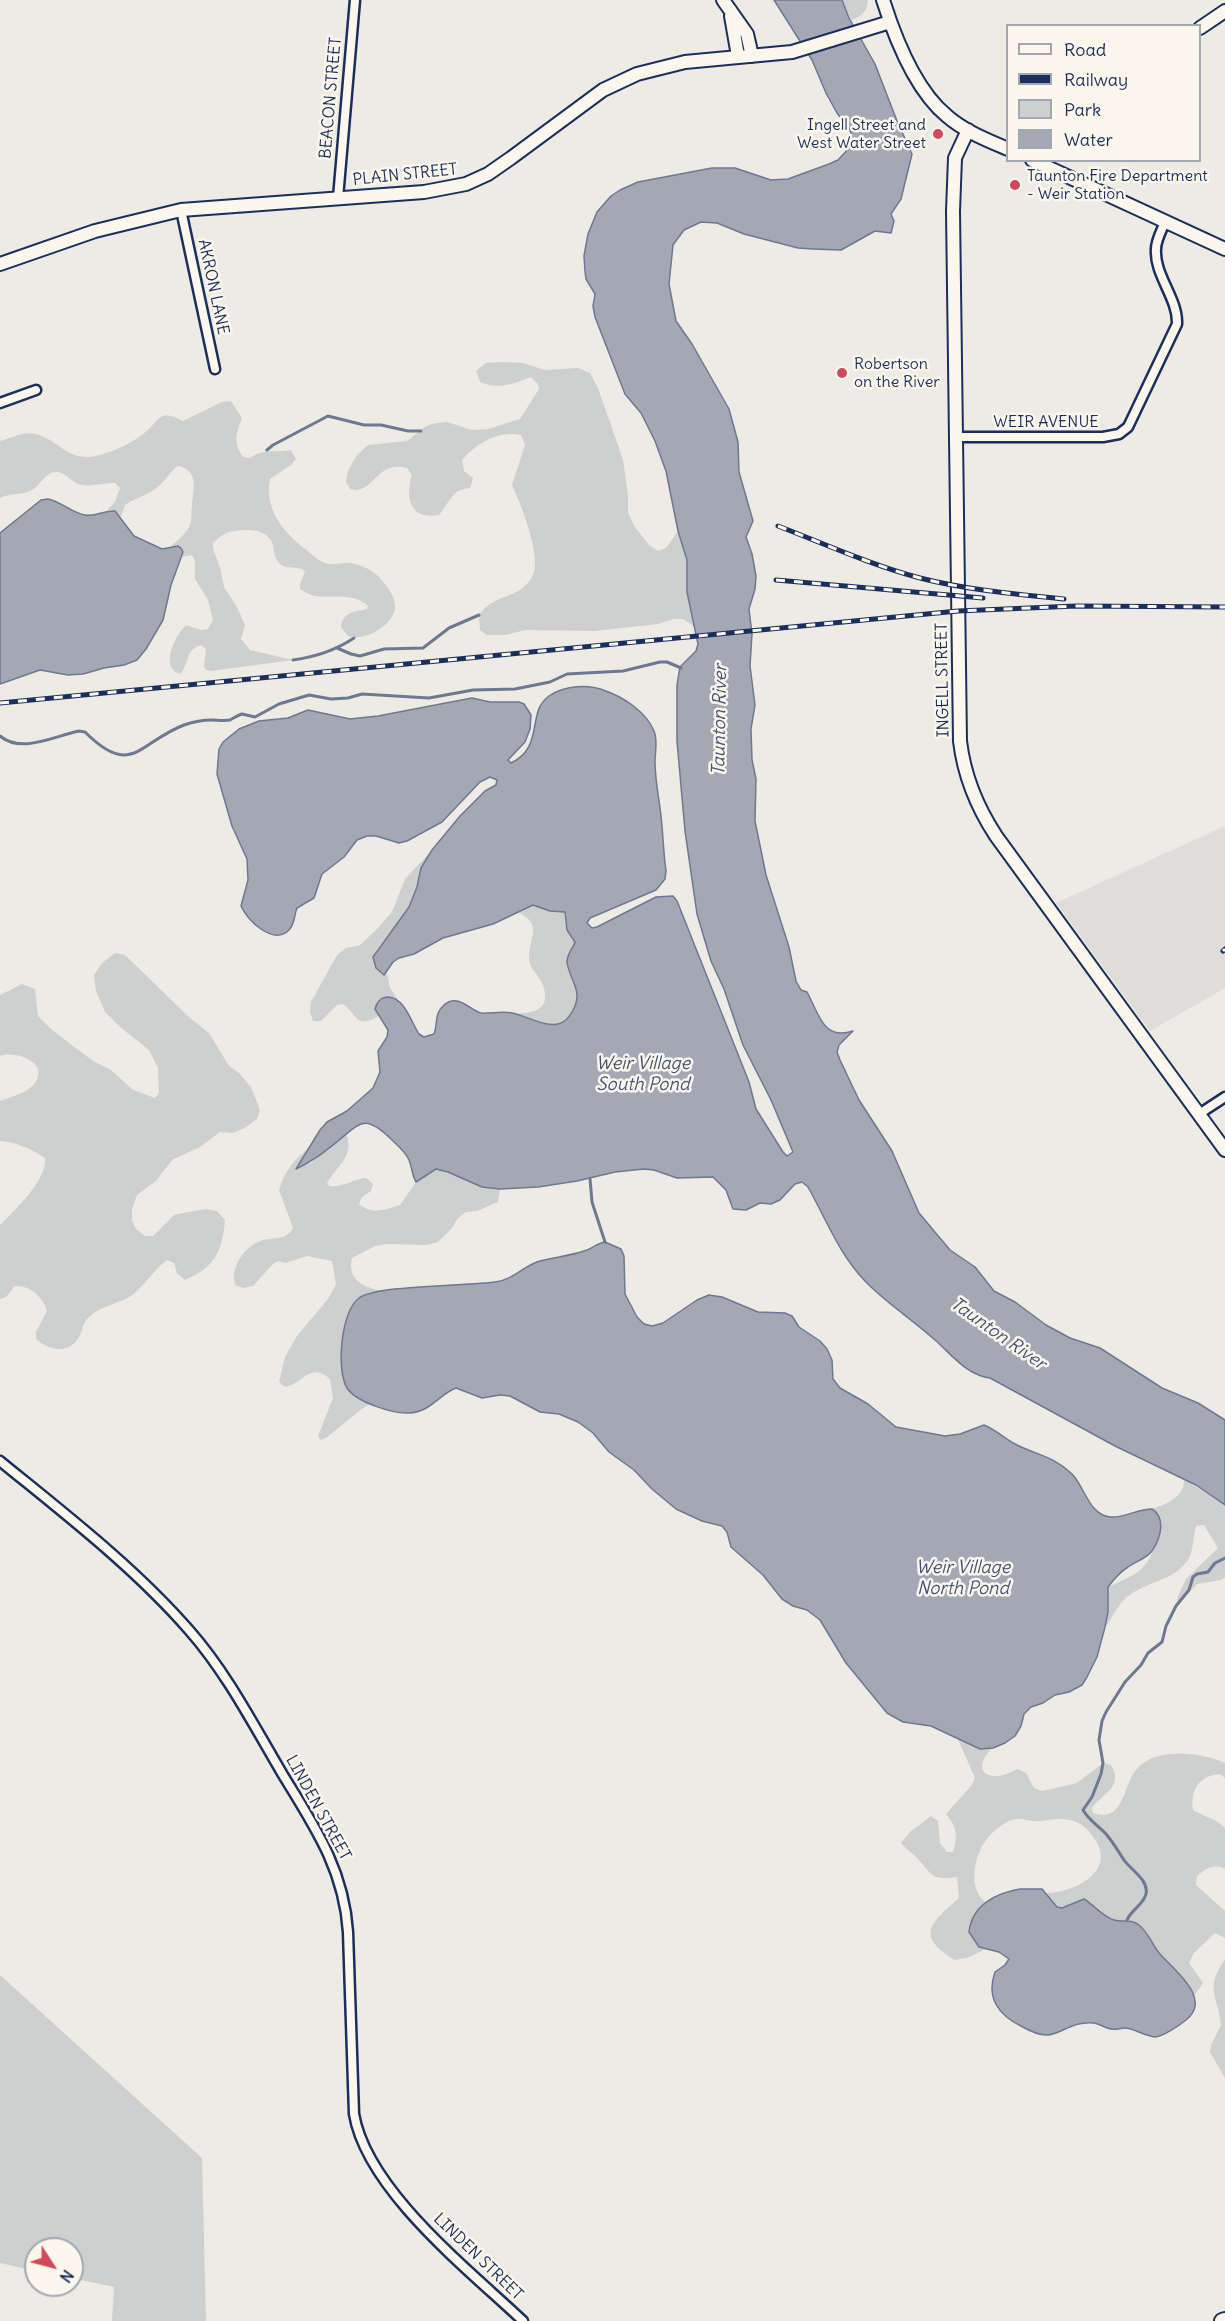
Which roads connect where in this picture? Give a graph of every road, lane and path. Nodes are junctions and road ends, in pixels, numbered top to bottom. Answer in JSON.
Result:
{"nodes":[{"id":1,"x":355,"y":0,"type":"edge"},
{"id":2,"x":883,"y":0,"type":"edge"},
{"id":3,"x":725,"y":3,"type":"edge"},
{"id":4,"x":1225,"y":11,"type":"edge"},
{"id":5,"x":890,"y":22,"type":"junction"},
{"id":6,"x":1201,"y":27,"type":"edge"},
{"id":7,"x":738,"y":56,"type":"junction"},
{"id":8,"x":752,"y":56,"type":"junction"},
{"id":9,"x":968,"y":130,"type":"junction"},
{"id":10,"x":1006,"y":148,"type":"edge"},
{"id":11,"x":1036,"y":162,"type":"edge"},
{"id":12,"x":338,"y":198,"type":"junction"},
{"id":13,"x":181,"y":210,"type":"junction"},
{"id":14,"x":1166,"y":222,"type":"junction"},
{"id":15,"x":1225,"y":249,"type":"edge"},
{"id":16,"x":0,"y":264,"type":"edge"},
{"id":17,"x":215,"y":369,"type":"dead end"},
{"id":18,"x":36,"y":390,"type":"dead end"},
{"id":19,"x":0,"y":403,"type":"edge"},
{"id":20,"x":956,"y":437,"type":"junction"},
{"id":21,"x":1225,"y":1097,"type":"edge"},
{"id":22,"x":1199,"y":1114,"type":"junction"},
{"id":23,"x":1225,"y":1150,"type":"edge"},
{"id":24,"x":0,"y":1461,"type":"edge"},
{"id":25,"x":523,"y":2321,"type":"edge"}],
"edges":[{"from":1,"to":12,"type":"street","name":"BEACON STREET"},
{"from":2,"to":5,"type":"main road"},
{"from":3,"to":7,"type":"main road"},
{"from":3,"to":8,"type":"main road"},
{"from":4,"to":6,"type":"main road"},
{"from":5,"to":8,"type":"main road","name":"PLAIN STREET"},
{"from":5,"to":9,"type":"main road"},
{"from":7,"to":8,"type":"main road","name":"PLAIN STREET"},
{"from":7,"to":12,"type":"main road","name":"PLAIN STREET"},
{"from":9,"to":10,"type":"main road"},
{"from":9,"to":20,"type":"main road","name":"INGELL STREET"},
{"from":11,"to":14,"type":"main road"},
{"from":12,"to":13,"type":"main road","name":"PLAIN STREET"},
{"from":13,"to":16,"type":"main road","name":"PLAIN STREET"},
{"from":13,"to":17,"type":"street","name":"AKRON LANE"},
{"from":14,"to":15,"type":"main road"},
{"from":14,"to":20,"type":"street","name":"WEIR AVENUE"},
{"from":18,"to":19,"type":"street"},
{"from":20,"to":22,"type":"main road","name":"INGELL STREET"},
{"from":21,"to":22,"type":"street"},
{"from":22,"to":23,"type":"main road","name":"INGELL STREET"},
{"from":24,"to":25,"type":"street","name":"LINDEN STREET"}]}
